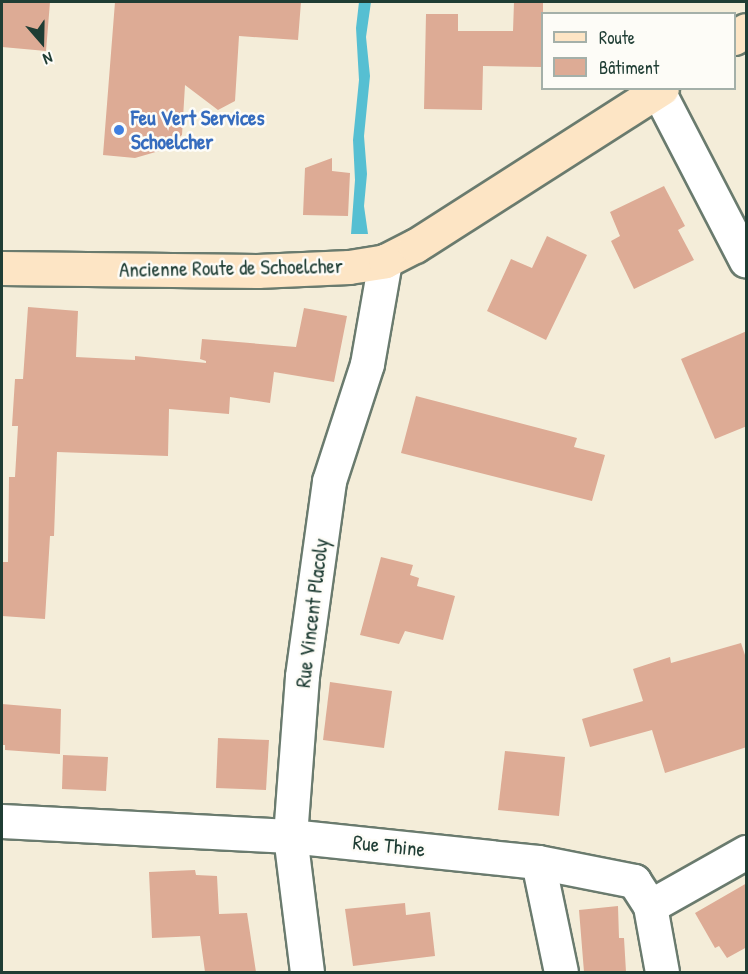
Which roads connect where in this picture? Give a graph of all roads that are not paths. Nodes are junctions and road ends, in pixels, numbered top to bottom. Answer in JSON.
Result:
{"nodes":[{"id":1,"x":660,"y":90,"type":"edge"},
{"id":2,"x":385,"y":261,"type":"junction"},
{"id":3,"x":747,"y":261,"type":"edge"},
{"id":4,"x":2,"y":268,"type":"edge"},
{"id":5,"x":2,"y":821,"type":"edge"},
{"id":6,"x":290,"y":836,"type":"junction"},
{"id":7,"x":747,"y":852,"type":"edge"},
{"id":8,"x":538,"y":862,"type":"junction"},
{"id":9,"x":650,"y":906,"type":"junction"},
{"id":10,"x":307,"y":972,"type":"edge"},
{"id":11,"x":561,"y":972,"type":"edge"},
{"id":12,"x":662,"y":972,"type":"edge"}],
"edges":[{"from":1,"to":2,"type":"main road","name":"Ancienne Route de Schoelcher"},
{"from":1,"to":3,"type":"street"},
{"from":2,"to":4,"type":"main road","name":"Ancienne Route de Schoelcher"},
{"from":2,"to":6,"type":"street","name":"Rue Vincent Placoly"},
{"from":5,"to":6,"type":"street","name":"Rue Thine"},
{"from":6,"to":8,"type":"street","name":"Rue Thine"},
{"from":6,"to":10,"type":"street","name":"Rue Vincent Placoly"},
{"from":7,"to":9,"type":"street"},
{"from":8,"to":9,"type":"street","name":"Rue Thine"},
{"from":8,"to":11,"type":"street"},
{"from":9,"to":12,"type":"street"}]}
